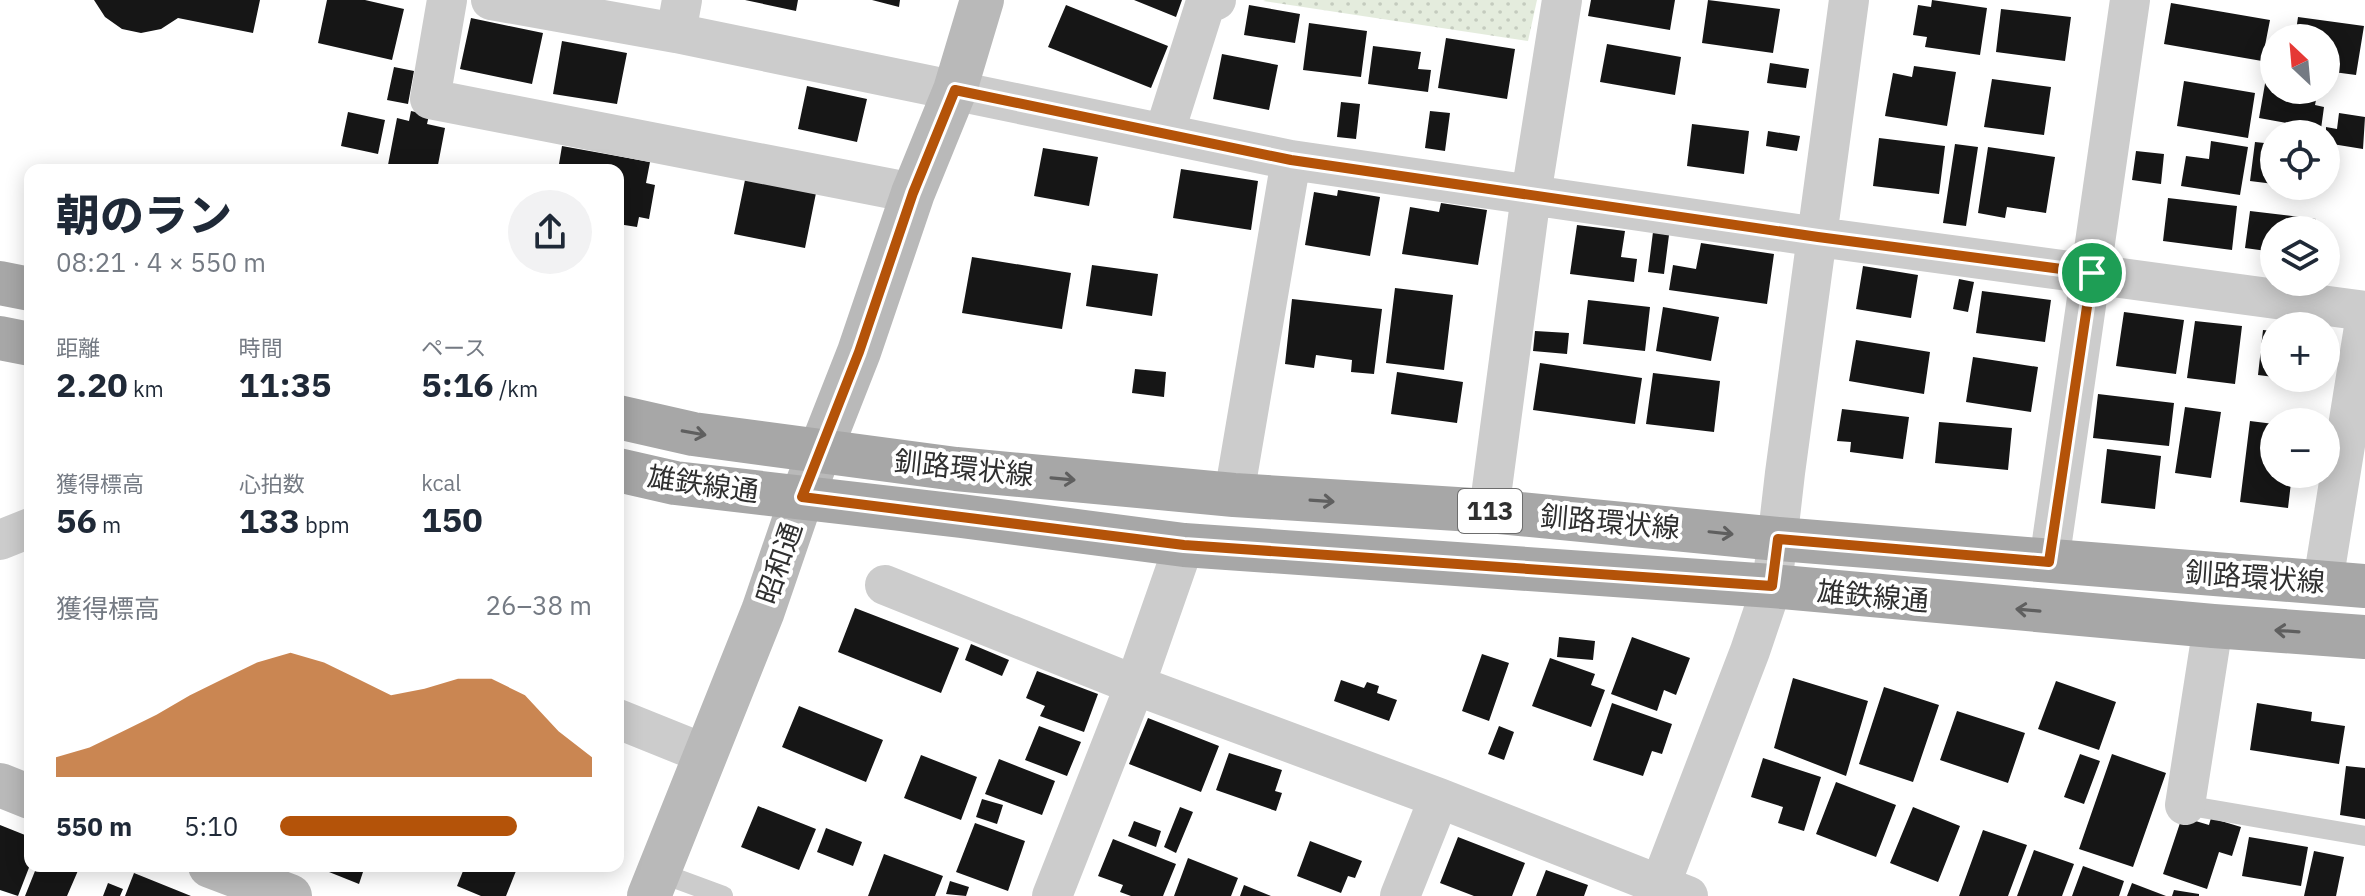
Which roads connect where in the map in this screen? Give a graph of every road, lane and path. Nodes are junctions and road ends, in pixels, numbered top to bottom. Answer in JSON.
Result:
{"nodes":[{"id":1,"x":447,"y":0,"type":"edge"},
{"id":2,"x":491,"y":0,"type":"edge"},
{"id":3,"x":982,"y":0,"type":"edge"},
{"id":4,"x":1216,"y":0,"type":"edge"},
{"id":5,"x":1562,"y":0,"type":"edge"},
{"id":6,"x":1849,"y":0,"type":"edge"},
{"id":7,"x":2130,"y":0,"type":"edge"},
{"id":8,"x":679,"y":16,"type":"edge"},
{"id":9,"x":955,"y":90,"type":"junction"},
{"id":10,"x":1164,"y":134,"type":"junction"},
{"id":11,"x":1291,"y":160,"type":"junction"},
{"id":12,"x":913,"y":193,"type":"junction"},
{"id":13,"x":1531,"y":195,"type":"junction"},
{"id":14,"x":1818,"y":237,"type":"junction"},
{"id":15,"x":2092,"y":273,"type":"junction"},
{"id":16,"x":0,"y":283,"type":"edge"},
{"id":17,"x":24,"y":288,"type":"edge"},
{"id":18,"x":2365,"y":311,"type":"edge"},
{"id":19,"x":2365,"y":321,"type":"edge"},
{"id":20,"x":0,"y":338,"type":"edge"},
{"id":21,"x":24,"y":343,"type":"edge"},
{"id":22,"x":624,"y":418,"type":"edge"},
{"id":23,"x":821,"y":451,"type":"junction"},
{"id":24,"x":624,"y":471,"type":"edge"},
{"id":25,"x":1234,"y":495,"type":"junction"},
{"id":26,"x":802,"y":497,"type":"junction"},
{"id":27,"x":1489,"y":511,"type":"junction"},
{"id":28,"x":24,"y":530,"type":"edge"},
{"id":29,"x":1778,"y":539,"type":"junction"},
{"id":30,"x":0,"y":540,"type":"edge"},
{"id":31,"x":1184,"y":545,"type":"junction"},
{"id":32,"x":2049,"y":562,"type":"junction"},
{"id":33,"x":2344,"y":584,"type":"edge"},
{"id":34,"x":885,"y":585,"type":"dead end"},
{"id":35,"x":1772,"y":586,"type":"junction"},
{"id":36,"x":2213,"y":626,"type":"junction"},
{"id":37,"x":2365,"y":637,"type":"edge"},
{"id":38,"x":1135,"y":685,"type":"junction"},
{"id":39,"x":624,"y":721,"type":"edge"},
{"id":40,"x":705,"y":754,"type":"junction"},
{"id":41,"x":0,"y":785,"type":"edge"},
{"id":42,"x":24,"y":795,"type":"edge"},
{"id":43,"x":1439,"y":798,"type":"junction"},
{"id":44,"x":2185,"y":805,"type":"joint"},
{"id":45,"x":2365,"y":836,"type":"edge"},
{"id":46,"x":222,"y":872,"type":"edge"},
{"id":47,"x":653,"y":884,"type":"edge"},
{"id":48,"x":264,"y":892,"type":"edge"},
{"id":49,"x":1668,"y":893,"type":"edge"},
{"id":50,"x":723,"y":896,"type":"edge"},
{"id":51,"x":1052,"y":896,"type":"edge"},
{"id":52,"x":1400,"y":896,"type":"edge"}],
"edges":[{"from":1,"to":12,"type":"street"},
{"from":2,"to":8,"type":"street"},
{"from":3,"to":9,"type":"street","name":"昭和通"},
{"from":4,"to":10,"type":"street"},
{"from":5,"to":13,"type":"street"},
{"from":6,"to":14,"type":"street"},
{"from":7,"to":15,"type":"street"},
{"from":8,"to":9,"type":"street"},
{"from":9,"to":10,"type":"street"},
{"from":9,"to":12,"type":"street","name":"昭和通"},
{"from":10,"to":11,"type":"street"},
{"from":11,"to":13,"type":"street"},
{"from":11,"to":25,"type":"street"},
{"from":12,"to":23,"type":"street","name":"昭和通"},
{"from":13,"to":14,"type":"street"},
{"from":13,"to":27,"type":"street"},
{"from":14,"to":15,"type":"street"},
{"from":14,"to":29,"type":"street"},
{"from":15,"to":18,"type":"street"},
{"from":15,"to":32,"type":"street"},
{"from":16,"to":17,"type":"main road"},
{"from":19,"to":33,"type":"street"},
{"from":20,"to":21,"type":"main road"},
{"from":22,"to":23,"type":"main road","name":"釧路環状線","number":"113","one_way":true},
{"from":23,"to":25,"type":"main road","name":"釧路環状線","number":"113","one_way":true},
{"from":23,"to":26,"type":"street","name":"昭和通"},
{"from":24,"to":26,"type":"main road","name":"雄鉄線通","number":"113"},
{"from":25,"to":27,"type":"main road","name":"釧路環状線","number":"113","one_way":true},
{"from":26,"to":31,"type":"main road","name":"雄鉄線通","number":"113"},
{"from":26,"to":40,"type":"street","name":"昭和通"},
{"from":27,"to":29,"type":"main road","name":"釧路環状線","number":"113","one_way":true},
{"from":28,"to":30,"type":"street"},
{"from":29,"to":32,"type":"main road","name":"釧路環状線","number":"113"},
{"from":29,"to":35,"type":"street"},
{"from":31,"to":35,"type":"main road","name":"雄鉄線通","number":"113"},
{"from":31,"to":38,"type":"street"},
{"from":32,"to":33,"type":"main road","name":"釧路環状線","number":"113"},
{"from":34,"to":38,"type":"street"},
{"from":36,"to":35,"type":"main road","name":"雄鉄線通","number":"113","one_way":true},
{"from":35,"to":49,"type":"street"},
{"from":37,"to":36,"type":"main road","name":"雄鉄線通","number":"113","one_way":true},
{"from":36,"to":44,"type":"street"},
{"from":38,"to":43,"type":"street"},
{"from":38,"to":51,"type":"street"},
{"from":39,"to":40,"type":"street"},
{"from":40,"to":47,"type":"street","name":"昭和通"},
{"from":41,"to":42,"type":"street"},
{"from":43,"to":49,"type":"street"},
{"from":43,"to":52,"type":"street"},
{"from":44,"to":45,"type":"lane"},
{"from":46,"to":48,"type":"street"},
{"from":47,"to":50,"type":"lane"}]}
